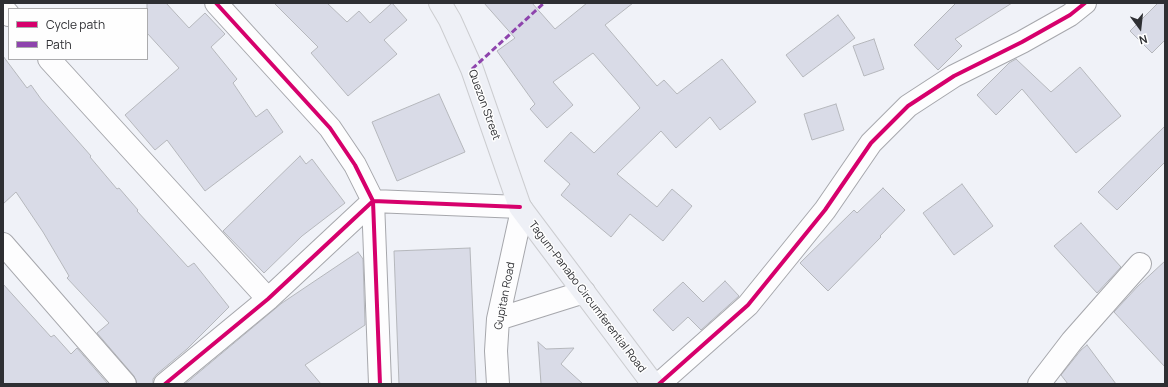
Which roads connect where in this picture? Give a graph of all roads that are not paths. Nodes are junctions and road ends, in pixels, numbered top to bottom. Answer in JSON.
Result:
{"nodes":[{"id":1,"x":216,"y":3,"type":"edge"},
{"id":2,"x":440,"y":3,"type":"edge"},
{"id":3,"x":1085,"y":3,"type":"edge"},
{"id":4,"x":50,"y":60,"type":"edge"},
{"id":5,"x":373,"y":201,"type":"junction"},
{"id":6,"x":521,"y":208,"type":"junction"},
{"id":7,"x":3,"y":244,"type":"edge"},
{"id":8,"x":1140,"y":264,"type":"dead end"},
{"id":9,"x":584,"y":292,"type":"junction"},
{"id":10,"x":268,"y":299,"type":"junction"},
{"id":11,"x":498,"y":320,"type":"junction"},
{"id":12,"x":124,"y":384,"type":"edge"},
{"id":13,"x":165,"y":384,"type":"edge"},
{"id":14,"x":380,"y":384,"type":"edge"},
{"id":15,"x":498,"y":384,"type":"edge"},
{"id":16,"x":653,"y":384,"type":"edge"},
{"id":17,"x":659,"y":384,"type":"edge"},
{"id":18,"x":1039,"y":384,"type":"edge"}],
"edges":[{"from":1,"to":5,"type":"street"},
{"from":2,"to":6,"type":"highway","name":"Quezon Street"},
{"from":3,"to":17,"type":"street"},
{"from":4,"to":10,"type":"street"},
{"from":5,"to":6,"type":"street"},
{"from":5,"to":10,"type":"street"},
{"from":5,"to":14,"type":"street"},
{"from":6,"to":9,"type":"highway","name":"Tagum-Panabo Circumferential Road"},
{"from":6,"to":11,"type":"street","name":"Gupitan Road"},
{"from":7,"to":12,"type":"street"},
{"from":8,"to":18,"type":"street"},
{"from":9,"to":11,"type":"street"},
{"from":9,"to":16,"type":"highway","name":"Tagum-Panabo Circumferential Road"},
{"from":10,"to":13,"type":"street"},
{"from":11,"to":15,"type":"street","name":"Gupitan Road"}]}
